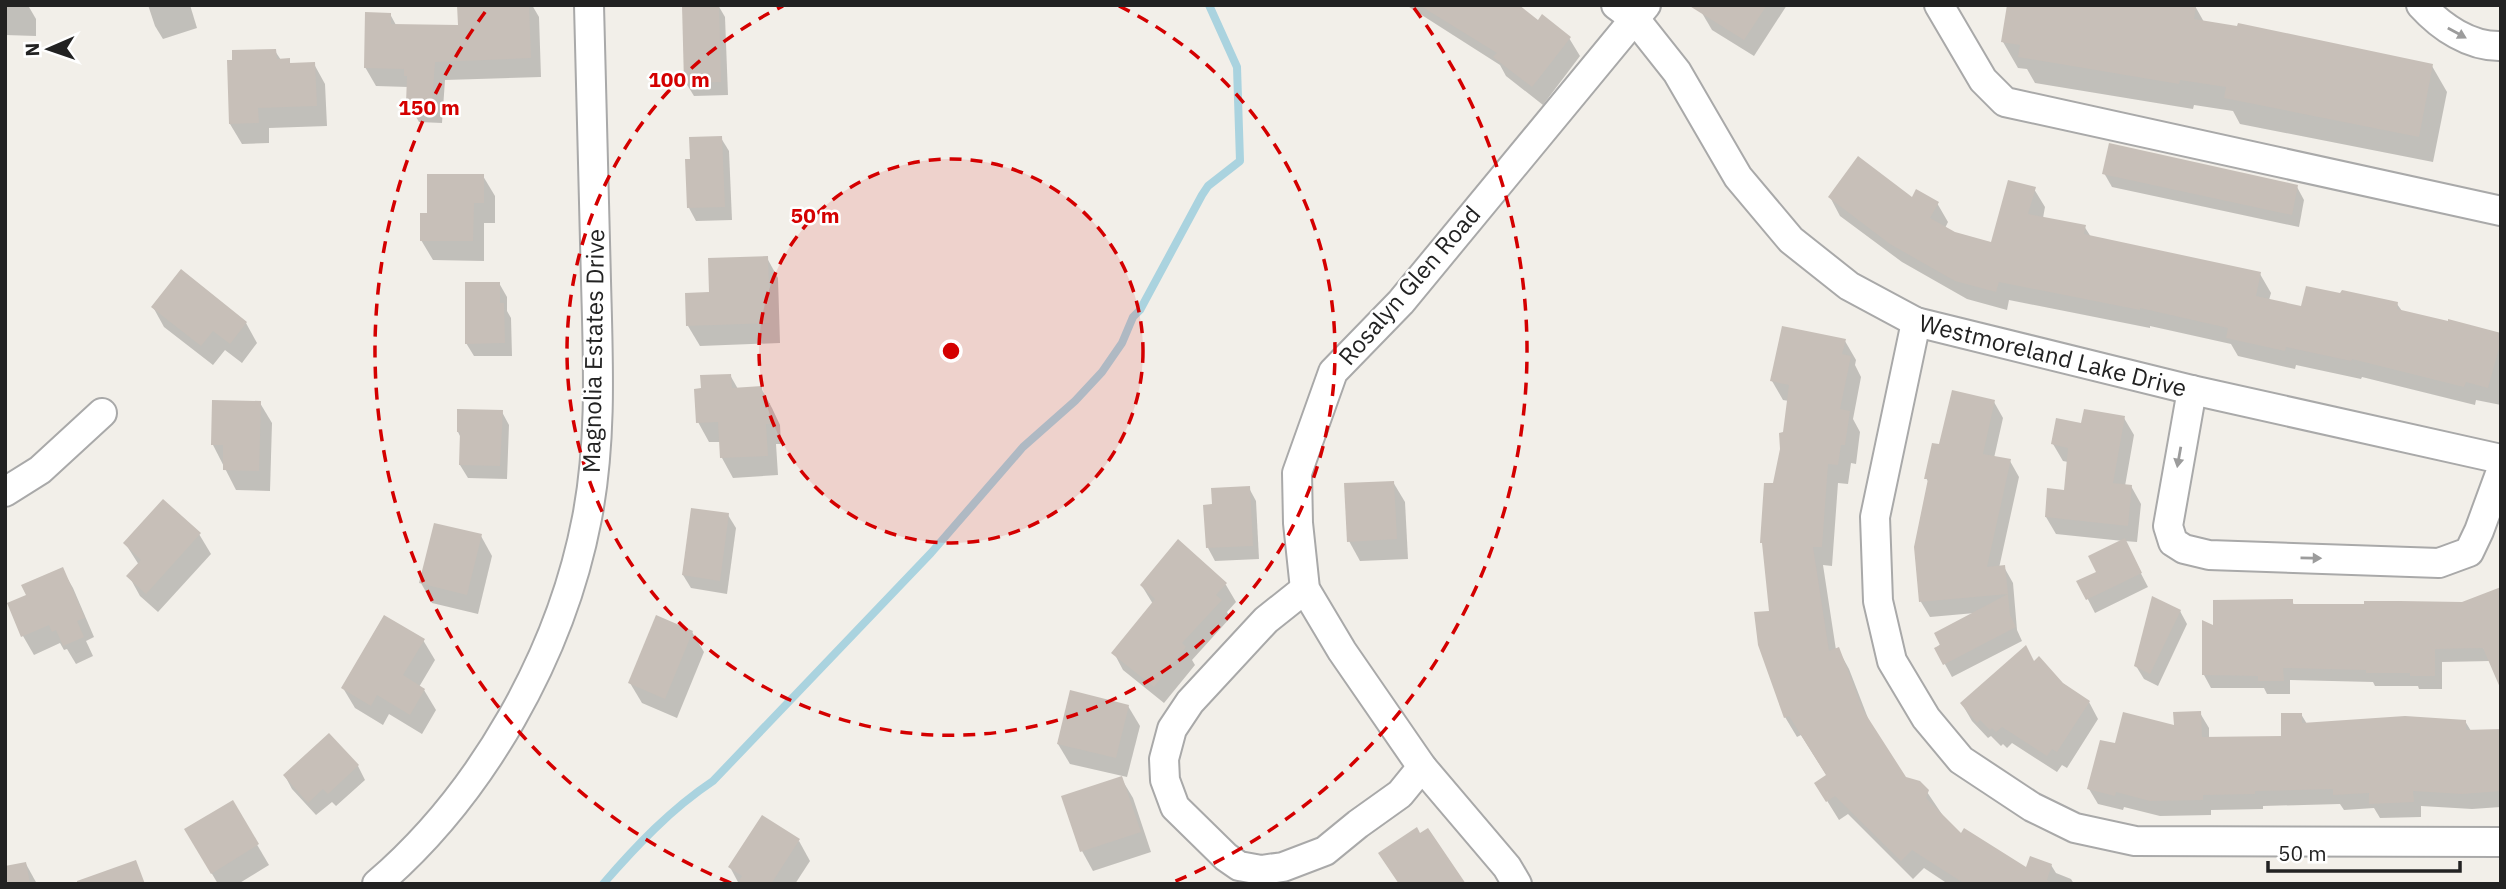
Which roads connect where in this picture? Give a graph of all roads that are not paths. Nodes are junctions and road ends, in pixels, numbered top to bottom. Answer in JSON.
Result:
{"nodes":[{"id":1,"x":589,"y":5,"type":"edge"},
{"id":2,"x":1939,"y":5,"type":"edge"},
{"id":3,"x":2421,"y":5,"type":"edge"},
{"id":4,"x":1632,"y":10,"type":"edge"},
{"id":5,"x":2501,"y":47,"type":"edge"},
{"id":6,"x":2501,"y":211,"type":"edge"},
{"id":7,"x":1916,"y":322,"type":"junction"},
{"id":8,"x":2192,"y":390,"type":"junction"},
{"id":9,"x":102,"y":413,"type":"dead end"},
{"id":10,"x":2501,"y":459,"type":"edge"},
{"id":11,"x":2501,"y":471,"type":"edge"},
{"id":12,"x":5,"y":492,"type":"edge"},
{"id":13,"x":1305,"y":589,"type":"junction"},
{"id":14,"x":1422,"y":767,"type":"junction"},
{"id":15,"x":2501,"y":842,"type":"edge"},
{"id":16,"x":377,"y":884,"type":"edge"},
{"id":17,"x":1517,"y":884,"type":"edge"}],
"edges":[{"from":1,"to":16,"type":"street","name":"Magnolia Estates Drive"},
{"from":2,"to":6,"type":"street"},
{"from":3,"to":5,"type":"street","one_way":true},
{"from":4,"to":7,"type":"street","name":"Westmoreland Lake Drive"},
{"from":4,"to":13,"type":"street","name":"Rosalyn Glen Road"},
{"from":7,"to":8,"type":"street","name":"Westmoreland Lake Drive"},
{"from":7,"to":15,"type":"street"},
{"from":8,"to":10,"type":"street","name":"Westmoreland Lake Drive"},
{"from":8,"to":11,"type":"street","one_way":true},
{"from":9,"to":12,"type":"street"},
{"from":13,"to":14,"type":"street","name":"Rosalyn Glen Road"},
{"from":13,"to":14,"type":"street"},
{"from":14,"to":17,"type":"street","name":"Rosalyn Glen Road"}]}
